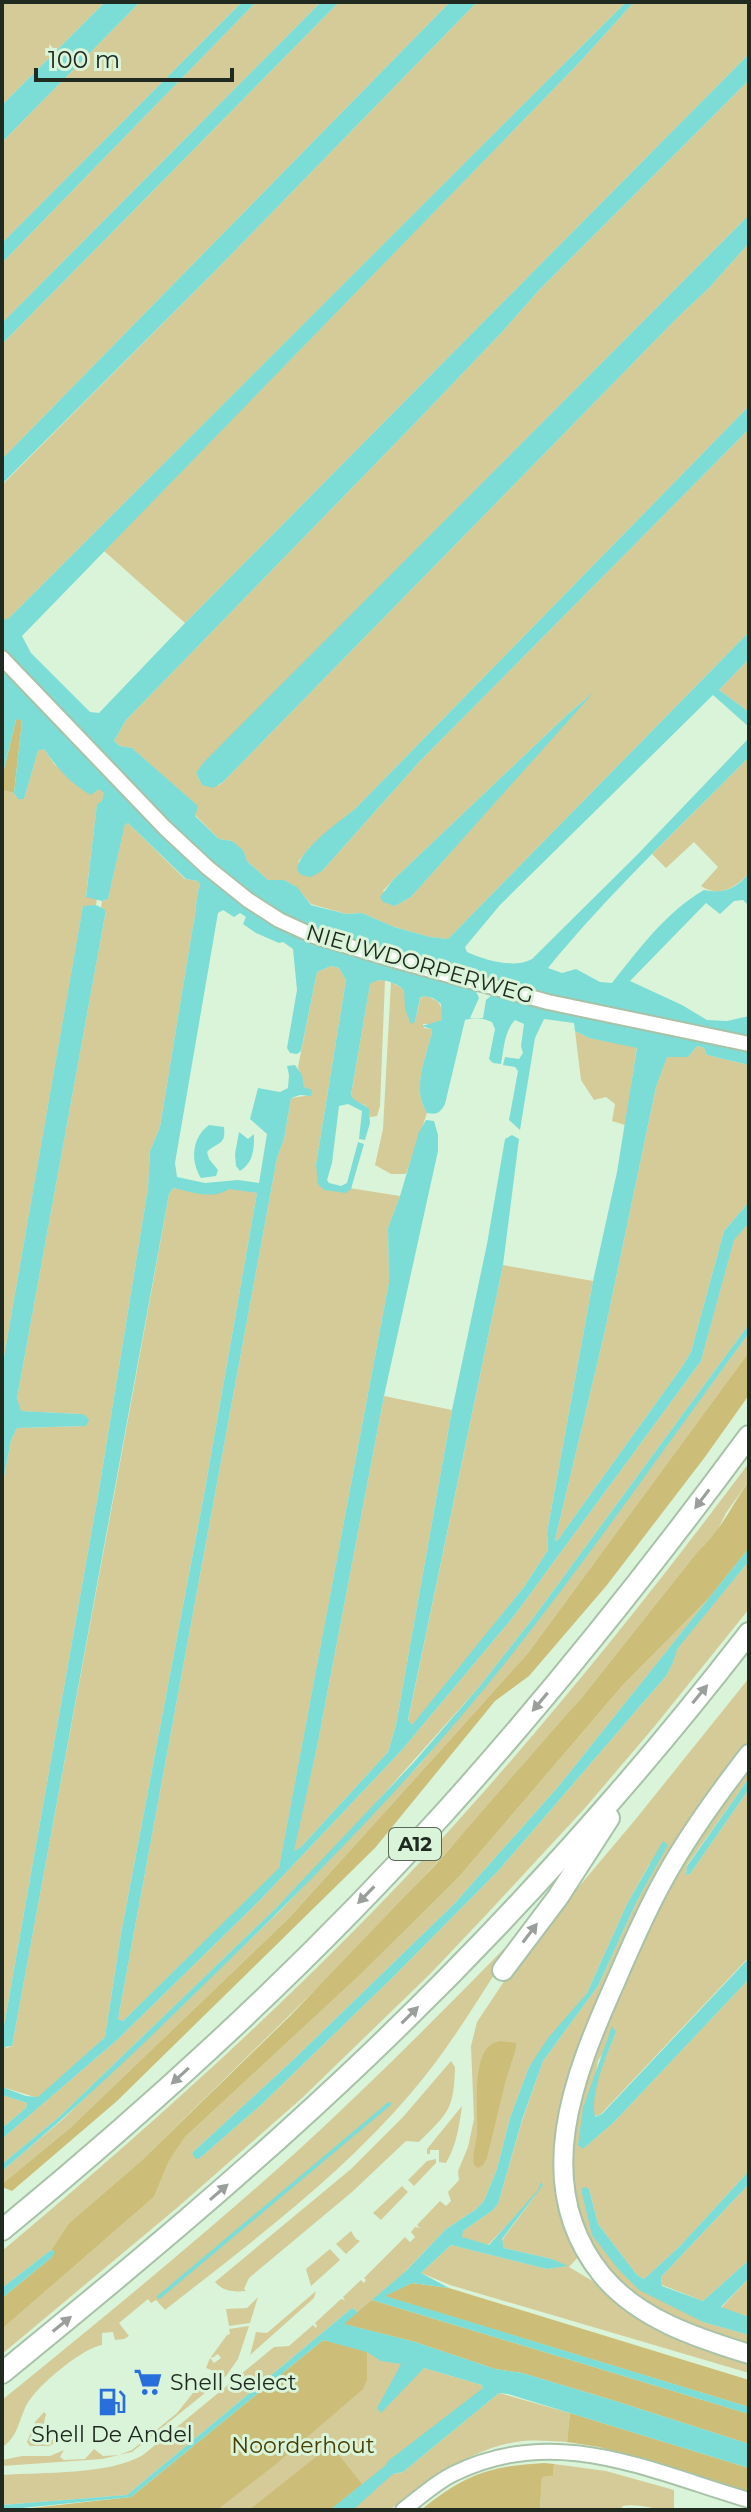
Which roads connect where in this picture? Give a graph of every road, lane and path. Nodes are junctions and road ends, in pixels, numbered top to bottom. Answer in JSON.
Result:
{"nodes":[{"id":1,"x":2,"y":658,"type":"edge"},
{"id":2,"x":749,"y":1044,"type":"edge"},
{"id":3,"x":749,"y":1436,"type":"edge"},
{"id":4,"x":749,"y":1633,"type":"edge"},
{"id":5,"x":749,"y":1754,"type":"edge"},
{"id":6,"x":651,"y":1755,"type":"junction"},
{"id":7,"x":503,"y":1970,"type":"dead end"},
{"id":8,"x":2,"y":2230,"type":"edge"},
{"id":9,"x":749,"y":2354,"type":"edge"},
{"id":10,"x":2,"y":2373,"type":"edge"},
{"id":11,"x":749,"y":2500,"type":"edge"},
{"id":12,"x":403,"y":2510,"type":"edge"}],
"edges":[{"from":1,"to":2,"type":"street","name":"NIEUWDORPERWEG"},
{"from":3,"to":8,"type":"highway","number":"A12","one_way":true},
{"from":6,"to":4,"type":"highway","one_way":true},
{"from":5,"to":9,"type":"main road"},
{"from":7,"to":6,"type":"highway","one_way":true},
{"from":10,"to":6,"type":"highway","one_way":true},
{"from":11,"to":12,"type":"street"}]}
